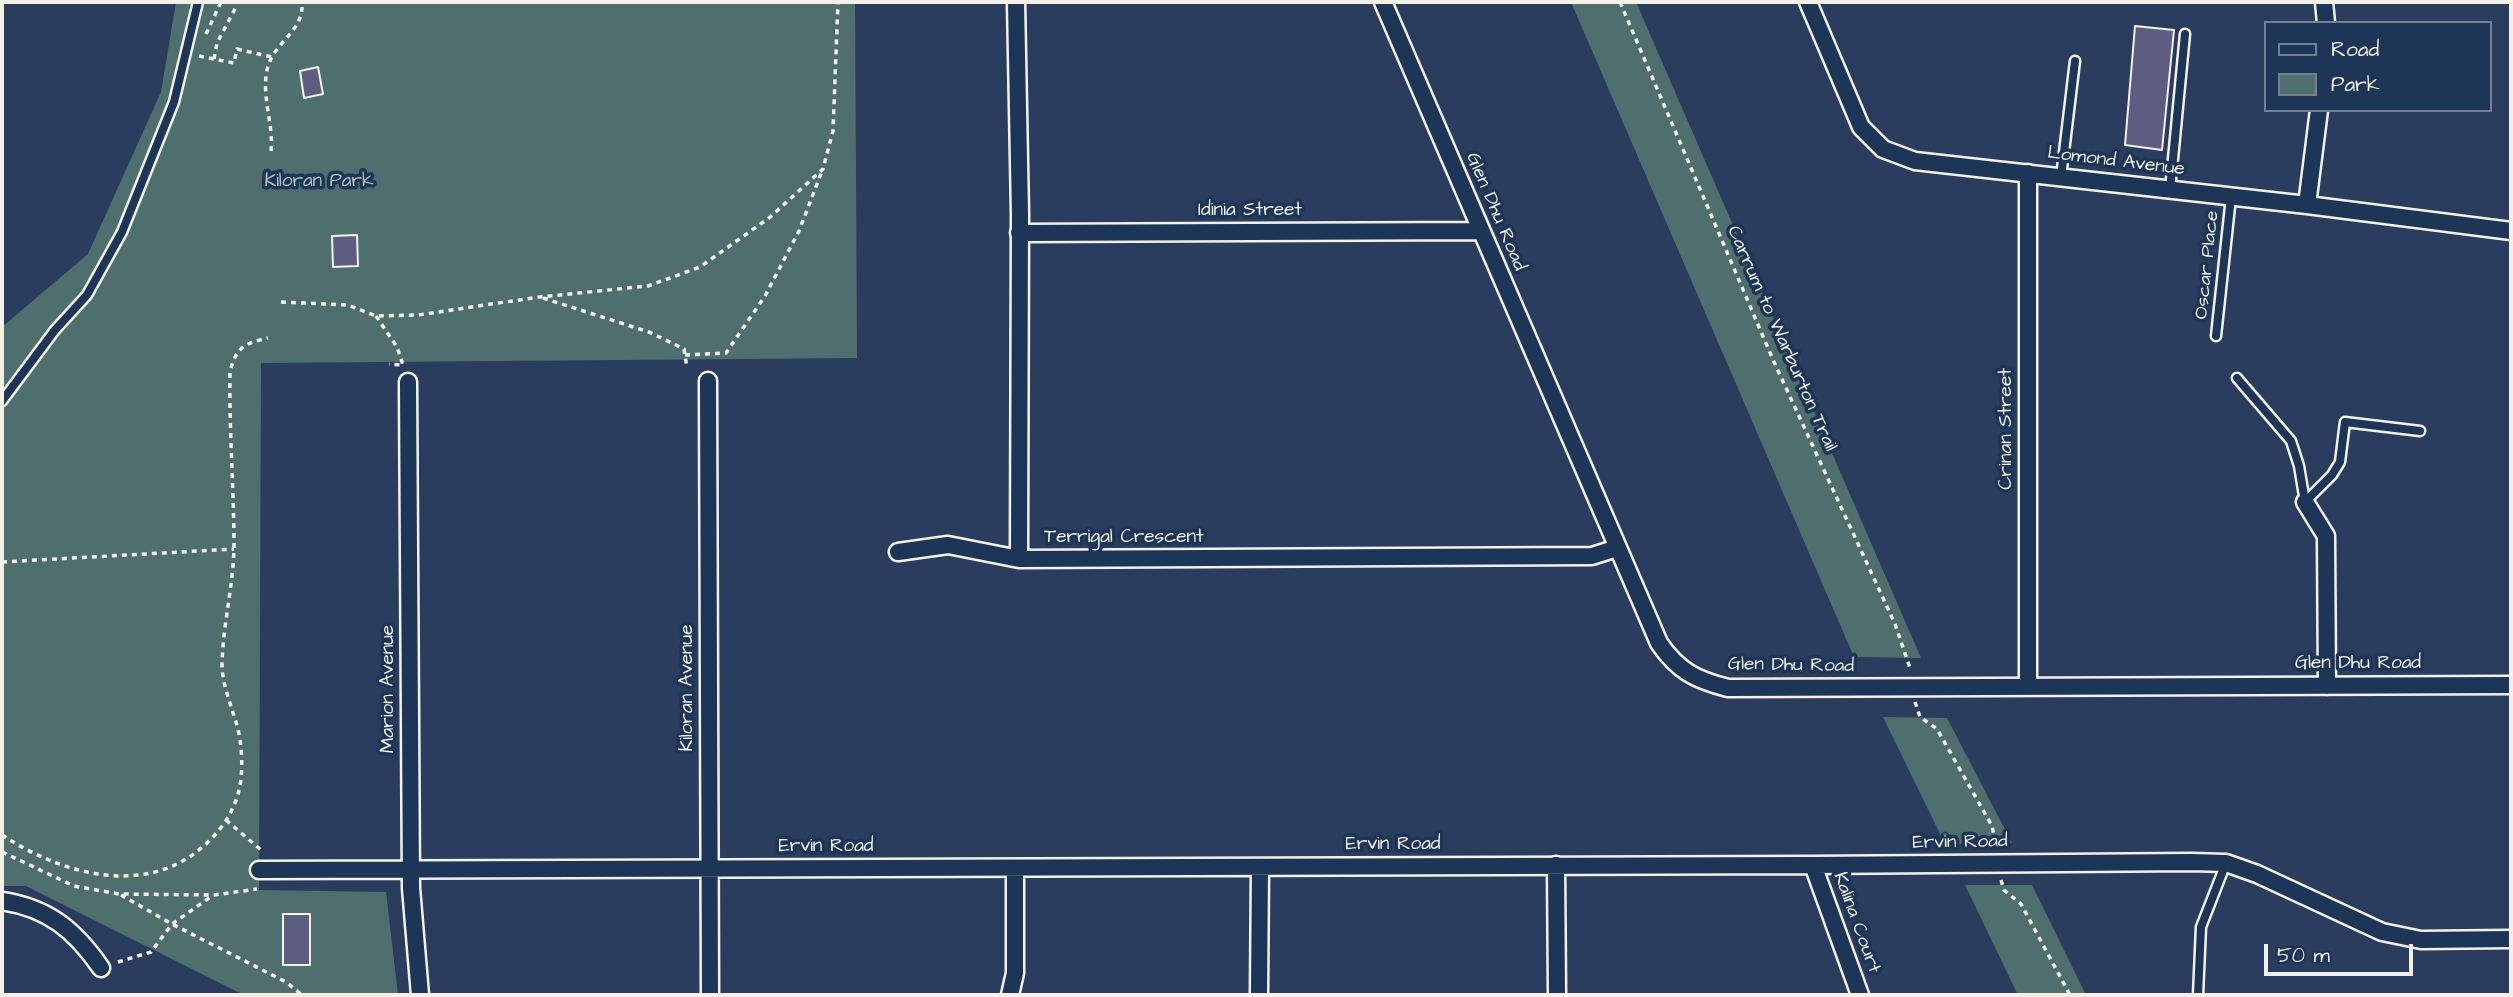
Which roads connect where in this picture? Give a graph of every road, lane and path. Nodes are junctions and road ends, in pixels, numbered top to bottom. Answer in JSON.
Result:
{"nodes":[{"id":1,"x":198,"y":2,"type":"edge"},
{"id":2,"x":221,"y":2,"type":"edge"},
{"id":3,"x":302,"y":2,"type":"edge"},
{"id":4,"x":838,"y":2,"type":"edge"},
{"id":5,"x":1016,"y":2,"type":"edge"},
{"id":6,"x":1383,"y":2,"type":"edge"},
{"id":7,"x":1620,"y":2,"type":"edge"},
{"id":8,"x":1808,"y":2,"type":"edge"},
{"id":9,"x":2324,"y":2,"type":"edge"},
{"id":10,"x":236,"y":7,"type":"dead end"},
{"id":11,"x":2326,"y":21,"type":"edge"},
{"id":12,"x":2185,"y":34,"type":"dead end"},
{"id":13,"x":203,"y":39,"type":"dead end"},
{"id":14,"x":199,"y":57,"type":"dead end"},
{"id":15,"x":272,"y":57,"type":"junction"},
{"id":16,"x":214,"y":60,"type":"junction"},
{"id":17,"x":2075,"y":61,"type":"dead end"},
{"id":18,"x":2319,"y":112,"type":"edge"},
{"id":19,"x":271,"y":151,"type":"dead end"},
{"id":20,"x":823,"y":169,"type":"junction"},
{"id":21,"x":2028,"y":173,"type":"junction"},
{"id":22,"x":2062,"y":177,"type":"junction"},
{"id":23,"x":2170,"y":190,"type":"junction"},
{"id":24,"x":2231,"y":197,"type":"junction"},
{"id":25,"x":2307,"y":205,"type":"junction"},
{"id":26,"x":1481,"y":231,"type":"junction"},
{"id":27,"x":2511,"y":231,"type":"edge"},
{"id":28,"x":1019,"y":233,"type":"junction"},
{"id":29,"x":539,"y":297,"type":"junction"},
{"id":30,"x":281,"y":302,"type":"dead end"},
{"id":31,"x":376,"y":316,"type":"junction"},
{"id":32,"x":2216,"y":336,"type":"dead end"},
{"id":33,"x":268,"y":338,"type":"dead end"},
{"id":34,"x":685,"y":355,"type":"junction"},
{"id":35,"x":388,"y":364,"type":"dead end"},
{"id":36,"x":687,"y":368,"type":"dead end"},
{"id":37,"x":2237,"y":378,"type":"dead end"},
{"id":38,"x":708,"y":381,"type":"dead end"},
{"id":39,"x":408,"y":382,"type":"dead end"},
{"id":40,"x":2,"y":401,"type":"edge"},
{"id":41,"x":2420,"y":431,"type":"dead end"},
{"id":42,"x":2305,"y":502,"type":"junction"},
{"id":43,"x":1617,"y":548,"type":"junction"},
{"id":44,"x":234,"y":549,"type":"junction"},
{"id":45,"x":898,"y":552,"type":"dead end"},
{"id":46,"x":1019,"y":559,"type":"junction"},
{"id":47,"x":2,"y":562,"type":"edge"},
{"id":48,"x":2028,"y":685,"type":"junction"},
{"id":49,"x":2327,"y":685,"type":"junction"},
{"id":50,"x":2511,"y":685,"type":"edge"},
{"id":51,"x":1914,"y":688,"type":"junction"},
{"id":52,"x":1920,"y":717,"type":"dead end"},
{"id":53,"x":226,"y":820,"type":"junction"},
{"id":54,"x":1992,"y":827,"type":"dead end"},
{"id":55,"x":2,"y":835,"type":"edge"},
{"id":56,"x":261,"y":850,"type":"dead end"},
{"id":57,"x":2,"y":852,"type":"edge"},
{"id":58,"x":2226,"y":863,"type":"junction"},
{"id":59,"x":1556,"y":865,"type":"junction"},
{"id":60,"x":1813,"y":865,"type":"junction"},
{"id":61,"x":710,"y":867,"type":"junction"},
{"id":62,"x":1260,"y":867,"type":"junction"},
{"id":63,"x":1015,"y":868,"type":"junction"},
{"id":64,"x":411,"y":869,"type":"junction"},
{"id":65,"x":259,"y":870,"type":"dead end"},
{"id":66,"x":265,"y":889,"type":"dead end"},
{"id":67,"x":119,"y":894,"type":"junction"},
{"id":68,"x":214,"y":895,"type":"junction"},
{"id":69,"x":2,"y":901,"type":"edge"},
{"id":70,"x":2021,"y":904,"type":"dead end"},
{"id":71,"x":172,"y":924,"type":"junction"},
{"id":72,"x":2511,"y":939,"type":"edge"},
{"id":73,"x":101,"y":968,"type":"joint"},
{"id":74,"x":302,"y":995,"type":"edge"},
{"id":75,"x":419,"y":995,"type":"edge"},
{"id":76,"x":710,"y":995,"type":"edge"},
{"id":77,"x":1010,"y":995,"type":"edge"},
{"id":78,"x":1259,"y":995,"type":"edge"},
{"id":79,"x":1557,"y":995,"type":"edge"},
{"id":80,"x":1860,"y":995,"type":"edge"},
{"id":81,"x":2070,"y":995,"type":"edge"},
{"id":82,"x":2198,"y":995,"type":"edge"}],
"edges":[{"from":1,"to":40,"type":"lane"},
{"from":2,"to":13,"type":"path"},
{"from":3,"to":15,"type":"path"},
{"from":4,"to":20,"type":"path"},
{"from":5,"to":28,"type":"street","name":"Terrigal Crescent"},
{"from":6,"to":26,"type":"street","name":"Glen Dhu Road"},
{"from":7,"to":51,"type":"path","name":"Carrum to Warburton Trail"},
{"from":8,"to":21,"type":"street","name":"Lomond Avenue"},
{"from":9,"to":11,"type":"street"},
{"from":10,"to":16,"type":"path"},
{"from":12,"to":23,"type":"lane"},
{"from":14,"to":16,"type":"path"},
{"from":15,"to":16,"type":"path"},
{"from":15,"to":19,"type":"path"},
{"from":17,"to":22,"type":"lane"},
{"from":18,"to":25,"type":"street"},
{"from":20,"to":29,"type":"path"},
{"from":20,"to":34,"type":"path"},
{"from":21,"to":22,"type":"street","name":"Lomond Avenue"},
{"from":21,"to":48,"type":"street","name":"Crinan Street"},
{"from":22,"to":23,"type":"street","name":"Lomond Avenue"},
{"from":23,"to":24,"type":"street","name":"Lomond Avenue"},
{"from":24,"to":25,"type":"street","name":"Lomond Avenue"},
{"from":24,"to":32,"type":"lane","name":"Oscar Place"},
{"from":25,"to":27,"type":"street","name":"Lomond Avenue"},
{"from":26,"to":28,"type":"street","name":"Idinia Street"},
{"from":26,"to":43,"type":"street","name":"Glen Dhu Road"},
{"from":28,"to":46,"type":"street","name":"Terrigal Crescent"},
{"from":29,"to":31,"type":"path"},
{"from":29,"to":34,"type":"path"},
{"from":30,"to":31,"type":"path"},
{"from":31,"to":35,"type":"path"},
{"from":33,"to":44,"type":"path"},
{"from":34,"to":36,"type":"path"},
{"from":37,"to":42,"type":"lane"},
{"from":38,"to":61,"type":"street","name":"Kiloran Avenue"},
{"from":39,"to":64,"type":"street","name":"Marion Avenue"},
{"from":41,"to":42,"type":"lane"},
{"from":42,"to":49,"type":"street"},
{"from":43,"to":46,"type":"street","name":"Terrigal Crescent"},
{"from":43,"to":51,"type":"street","name":"Glen Dhu Road"},
{"from":44,"to":47,"type":"path"},
{"from":44,"to":53,"type":"path"},
{"from":45,"to":46,"type":"street"},
{"from":48,"to":49,"type":"street","name":"Glen Dhu Road"},
{"from":48,"to":51,"type":"street","name":"Glen Dhu Road"},
{"from":49,"to":50,"type":"street","name":"Glen Dhu Road"},
{"from":52,"to":54,"type":"path"},
{"from":53,"to":55,"type":"path"},
{"from":53,"to":56,"type":"path"},
{"from":57,"to":67,"type":"path"},
{"from":58,"to":60,"type":"street","name":"Ervin Road"},
{"from":58,"to":72,"type":"street","name":"Ervin Road"},
{"from":58,"to":82,"type":"lane"},
{"from":59,"to":60,"type":"street","name":"Ervin Road"},
{"from":59,"to":62,"type":"street","name":"Ervin Road"},
{"from":59,"to":79,"type":"street"},
{"from":60,"to":80,"type":"street","name":"Kalina Court"},
{"from":61,"to":63,"type":"street","name":"Ervin Road"},
{"from":61,"to":64,"type":"street","name":"Ervin Road"},
{"from":61,"to":76,"type":"street","name":"Kiloran Avenue"},
{"from":62,"to":63,"type":"street","name":"Ervin Road"},
{"from":62,"to":78,"type":"street"},
{"from":63,"to":77,"type":"street"},
{"from":64,"to":65,"type":"street","name":"Ervin Road"},
{"from":64,"to":75,"type":"street","name":"Marion Avenue"},
{"from":66,"to":68,"type":"path"},
{"from":67,"to":68,"type":"path"},
{"from":67,"to":71,"type":"path"},
{"from":68,"to":71,"type":"path"},
{"from":69,"to":73,"type":"street"},
{"from":70,"to":81,"type":"path"},
{"from":71,"to":73,"type":"path"},
{"from":71,"to":74,"type":"path"}]}
